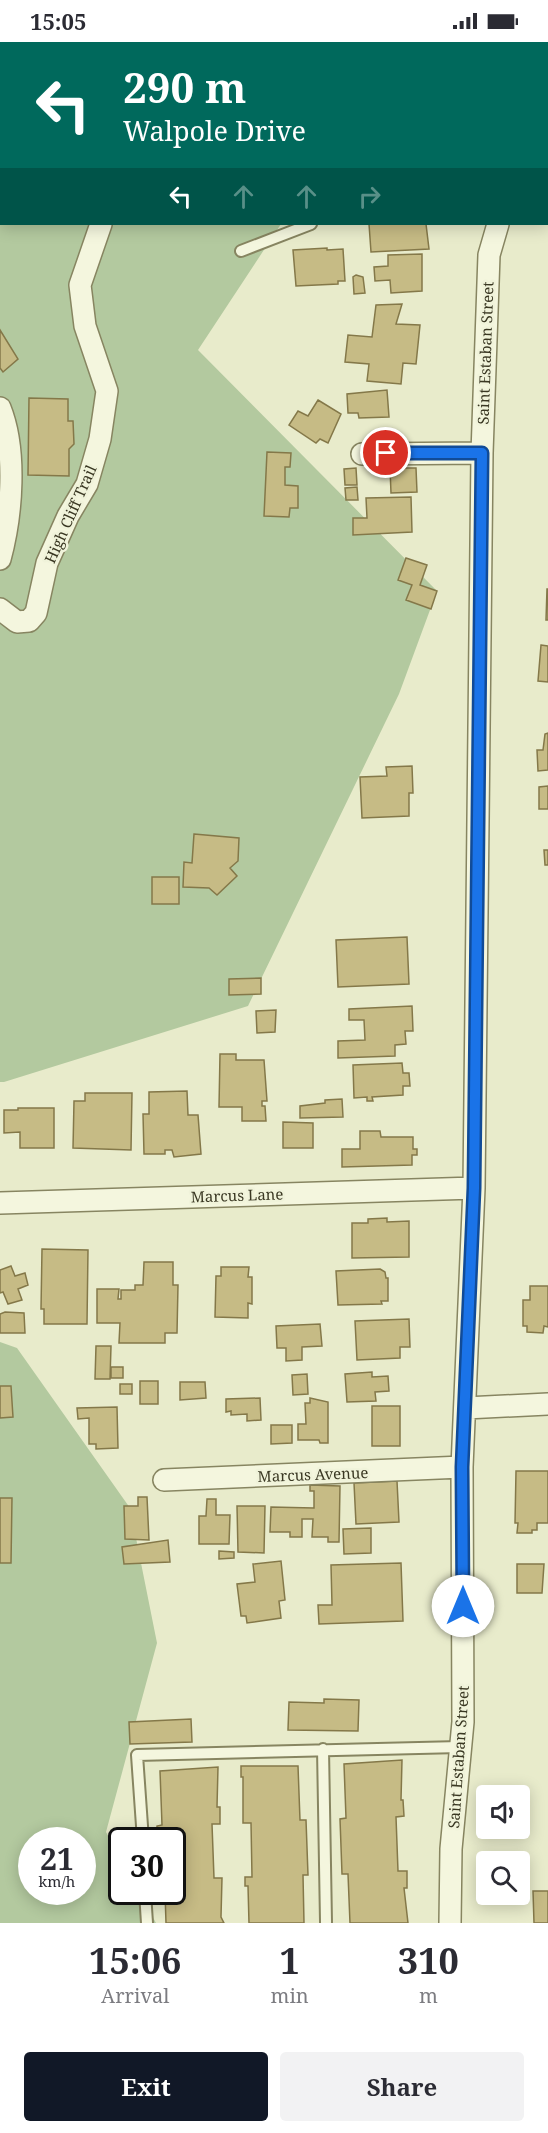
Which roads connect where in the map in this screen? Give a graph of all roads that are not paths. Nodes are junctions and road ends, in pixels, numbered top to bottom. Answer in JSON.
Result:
{"nodes":[{"id":1,"x":101,"y":225,"type":"edge"},
{"id":2,"x":308,"y":225,"type":"edge"},
{"id":3,"x":498,"y":225,"type":"edge"},
{"id":4,"x":241,"y":251,"type":"dead end"},
{"id":5,"x":0,"y":408,"type":"edge"},
{"id":6,"x":482,"y":453,"type":"junction"},
{"id":7,"x":362,"y":454,"type":"dead end"},
{"id":8,"x":0,"y":559,"type":"edge"},
{"id":9,"x":0,"y":609,"type":"edge"},
{"id":10,"x":474,"y":1188,"type":"junction"},
{"id":11,"x":0,"y":1203,"type":"edge"},
{"id":12,"x":548,"y":1404,"type":"edge"},
{"id":13,"x":466,"y":1408,"type":"junction"},
{"id":14,"x":462,"y":1467,"type":"junction"},
{"id":15,"x":164,"y":1480,"type":"dead end"},
{"id":16,"x":460,"y":1747,"type":"junction"},
{"id":17,"x":323,"y":1749,"type":"junction"},
{"id":18,"x":142,"y":1827,"type":"edge"},
{"id":19,"x":146,"y":1905,"type":"edge"},
{"id":20,"x":326,"y":1922,"type":"edge"},
{"id":21,"x":147,"y":1923,"type":"edge"},
{"id":22,"x":450,"y":1923,"type":"edge"}],
"edges":[{"from":1,"to":9,"type":"street","name":"High Cliff Trail"},
{"from":2,"to":4,"type":"lane"},
{"from":3,"to":6,"type":"street","name":"Saint Estaban Street"},
{"from":5,"to":8,"type":"street"},
{"from":6,"to":7,"type":"street"},
{"from":6,"to":10,"type":"street","name":"Saint Estaban Street"},
{"from":10,"to":11,"type":"street","name":"Marcus Lane"},
{"from":10,"to":13,"type":"street","name":"Saint Estaban Street"},
{"from":12,"to":13,"type":"street"},
{"from":13,"to":14,"type":"street","name":"Saint Estaban Street"},
{"from":14,"to":15,"type":"street","name":"Marcus Avenue"},
{"from":14,"to":16,"type":"street","name":"Saint Estaban Street"},
{"from":16,"to":17,"type":"lane"},
{"from":16,"to":22,"type":"street","name":"Saint Estaban Street"},
{"from":17,"to":18,"type":"lane"},
{"from":17,"to":20,"type":"lane"},
{"from":19,"to":21,"type":"lane"}]}
